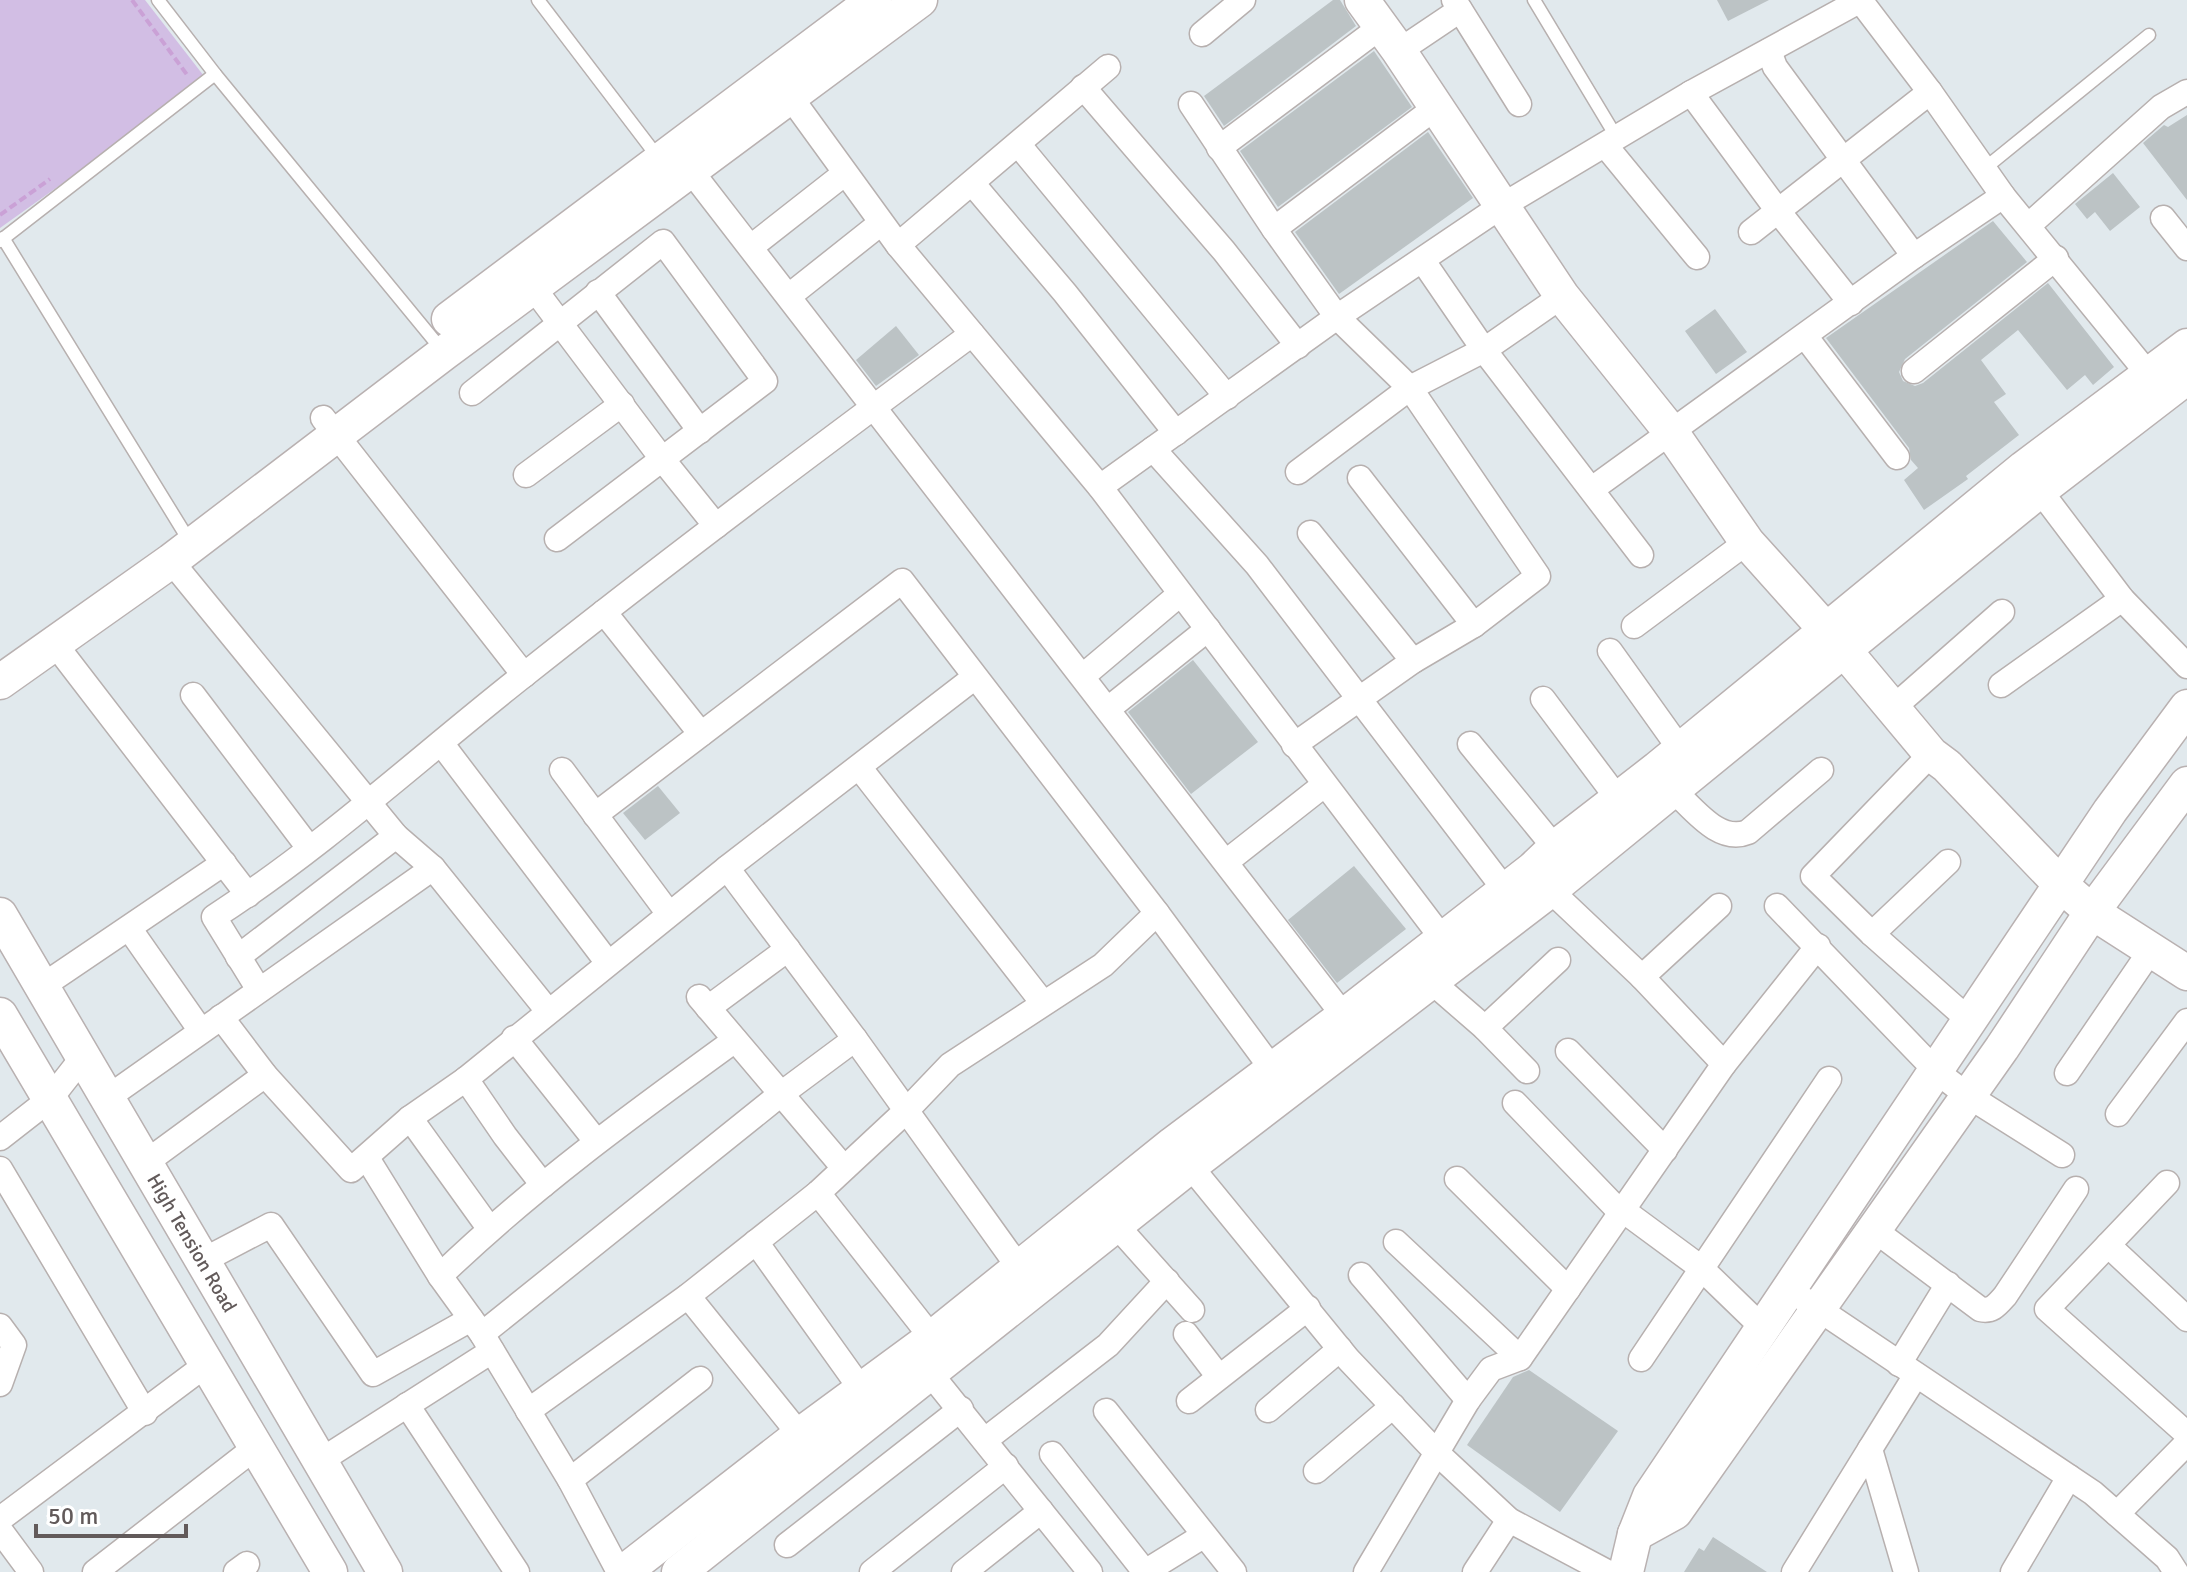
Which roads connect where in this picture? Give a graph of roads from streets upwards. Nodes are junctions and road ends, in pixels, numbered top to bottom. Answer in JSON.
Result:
{"nodes":[{"id":1,"x":874,"y":0,"type":"edge"},
{"id":2,"x":920,"y":0,"type":"edge"},
{"id":3,"x":1243,"y":0,"type":"edge"},
{"id":4,"x":1860,"y":0,"type":"edge"},
{"id":5,"x":1457,"y":5,"type":"edge"},
{"id":6,"x":1381,"y":26,"type":"edge"},
{"id":7,"x":1202,"y":34,"type":"dead end"},
{"id":8,"x":1769,"y":51,"type":"junction"},
{"id":9,"x":1108,"y":67,"type":"dead end"},
{"id":10,"x":782,"y":86,"type":"junction"},
{"id":11,"x":1083,"y":87,"type":"junction"},
{"id":12,"x":1930,"y":92,"type":"junction"},
{"id":13,"x":2187,"y":92,"type":"edge"},
{"id":14,"x":1691,"y":93,"type":"junction"},
{"id":15,"x":1191,"y":104,"type":"dead end"},
{"id":16,"x":1519,"y":104,"type":"dead end"},
{"id":17,"x":1435,"y":108,"type":"junction"},
{"id":18,"x":1611,"y":141,"type":"junction"},
{"id":19,"x":1018,"y":144,"type":"junction"},
{"id":20,"x":1219,"y":148,"type":"junction"},
{"id":21,"x":1843,"y":160,"type":"junction"},
{"id":22,"x":677,"y":171,"type":"junction"},
{"id":23,"x":844,"y":174,"type":"junction"},
{"id":24,"x":972,"y":183,"type":"junction"},
{"id":25,"x":2003,"y":196,"type":"junction"},
{"id":26,"x":1500,"y":207,"type":"junction"},
{"id":27,"x":1778,"y":211,"type":"junction"},
{"id":28,"x":2163,"y":218,"type":"dead end"},
{"id":29,"x":881,"y":223,"type":"junction"},
{"id":30,"x":2029,"y":225,"type":"junction"},
{"id":31,"x":1274,"y":229,"type":"junction"},
{"id":32,"x":1751,"y":232,"type":"dead end"},
{"id":33,"x":898,"y":245,"type":"junction"},
{"id":34,"x":751,"y":247,"type":"junction"},
{"id":35,"x":2187,"y":248,"type":"edge"},
{"id":36,"x":1914,"y":256,"type":"junction"},
{"id":37,"x":1697,"y":257,"type":"dead end"},
{"id":38,"x":2056,"y":258,"type":"junction"},
{"id":39,"x":1423,"y":261,"type":"junction"},
{"id":40,"x":525,"y":278,"type":"junction"},
{"id":41,"x":598,"y":292,"type":"junction"},
{"id":42,"x":789,"y":296,"type":"junction"},
{"id":43,"x":1562,"y":296,"type":"junction"},
{"id":44,"x":1851,"y":303,"type":"junction"},
{"id":45,"x":1337,"y":317,"type":"junction"},
{"id":46,"x":561,"y":325,"type":"junction"},
{"id":47,"x":972,"y":334,"type":"junction"},
{"id":48,"x":1805,"y":336,"type":"junction"},
{"id":49,"x":1298,"y":346,"type":"junction"},
{"id":50,"x":2187,"y":346,"type":"edge"},
{"id":51,"x":1484,"y":350,"type":"junction"},
{"id":52,"x":1914,"y":371,"type":"dead end"},
{"id":53,"x":2149,"y":375,"type":"junction"},
{"id":54,"x":2187,"y":377,"type":"edge"},
{"id":55,"x":1410,"y":388,"type":"junction"},
{"id":56,"x":472,"y":393,"type":"dead end"},
{"id":57,"x":1227,"y":397,"type":"junction"},
{"id":58,"x":622,"y":404,"type":"junction"},
{"id":59,"x":875,"y":406,"type":"junction"},
{"id":60,"x":330,"y":427,"type":"junction"},
{"id":61,"x":700,"y":431,"type":"junction"},
{"id":62,"x":1671,"y":432,"type":"junction"},
{"id":63,"x":1176,"y":433,"type":"junction"},
{"id":64,"x":1153,"y":449,"type":"junction"},
{"id":65,"x":1897,"y":457,"type":"dead end"},
{"id":66,"x":663,"y":460,"type":"junction"},
{"id":67,"x":1298,"y":472,"type":"dead end"},
{"id":68,"x":526,"y":475,"type":"dead end"},
{"id":69,"x":1360,"y":478,"type":"dead end"},
{"id":70,"x":2032,"y":479,"type":"junction"},
{"id":71,"x":1100,"y":487,"type":"junction"},
{"id":72,"x":1592,"y":489,"type":"junction"},
{"id":73,"x":716,"y":526,"type":"junction"},
{"id":74,"x":1310,"y":533,"type":"dead end"},
{"id":75,"x":557,"y":539,"type":"dead end"},
{"id":76,"x":1747,"y":542,"type":"junction"},
{"id":77,"x":181,"y":544,"type":"junction"},
{"id":78,"x":1641,"y":555,"type":"dead end"},
{"id":79,"x":1180,"y":594,"type":"junction"},
{"id":80,"x":2122,"y":599,"type":"junction"},
{"id":81,"x":604,"y":612,"type":"junction"},
{"id":82,"x":2002,"y":612,"type":"dead end"},
{"id":83,"x":1474,"y":625,"type":"junction"},
{"id":84,"x":1634,"y":626,"type":"dead end"},
{"id":85,"x":1208,"y":629,"type":"junction"},
{"id":86,"x":1835,"y":640,"type":"junction"},
{"id":87,"x":55,"y":644,"type":"junction"},
{"id":88,"x":1610,"y":651,"type":"dead end"},
{"id":89,"x":1413,"y":661,"type":"junction"},
{"id":90,"x":2187,"y":666,"type":"edge"},
{"id":91,"x":5,"y":668,"type":"edge"},
{"id":92,"x":524,"y":675,"type":"junction"},
{"id":93,"x":1083,"y":676,"type":"junction"},
{"id":94,"x":975,"y":677,"type":"junction"},
{"id":95,"x":2001,"y":685,"type":"dead end"},
{"id":96,"x":193,"y":695,"type":"dead end"},
{"id":97,"x":1543,"y":699,"type":"dead end"},
{"id":98,"x":1360,"y":700,"type":"junction"},
{"id":99,"x":1894,"y":707,"type":"junction"},
{"id":100,"x":2187,"y":707,"type":"edge"},
{"id":101,"x":1108,"y":709,"type":"junction"},
{"id":102,"x":701,"y":734,"type":"junction"},
{"id":103,"x":441,"y":743,"type":"junction"},
{"id":104,"x":1470,"y":744,"type":"dead end"},
{"id":105,"x":1294,"y":745,"type":"junction"},
{"id":106,"x":1680,"y":749,"type":"junction"},
{"id":107,"x":1931,"y":754,"type":"junction"},
{"id":108,"x":859,"y":767,"type":"junction"},
{"id":109,"x":562,"y":770,"type":"dead end"},
{"id":110,"x":1821,"y":770,"type":"dead end"},
{"id":111,"x":2187,"y":784,"type":"edge"},
{"id":112,"x":1324,"y":785,"type":"junction"},
{"id":113,"x":1674,"y":791,"type":"junction"},
{"id":114,"x":1618,"y":799,"type":"junction"},
{"id":115,"x":369,"y":802,"type":"junction"},
{"id":116,"x":595,"y":815,"type":"junction"},
{"id":117,"x":396,"y":836,"type":"junction"},
{"id":118,"x":309,"y":848,"type":"junction"},
{"id":119,"x":1555,"y":848,"type":"junction"},
{"id":120,"x":1226,"y":862,"type":"junction"},
{"id":121,"x":1948,"y":862,"type":"dead end"},
{"id":122,"x":224,"y":863,"type":"junction"},
{"id":123,"x":433,"y":868,"type":"junction"},
{"id":124,"x":727,"y":868,"type":"junction"},
{"id":125,"x":2061,"y":885,"type":"junction"},
{"id":126,"x":1505,"y":890,"type":"junction"},
{"id":127,"x":1550,"y":890,"type":"junction"},
{"id":128,"x":248,"y":895,"type":"junction"},
{"id":129,"x":1719,"y":906,"type":"dead end"},
{"id":130,"x":1777,"y":906,"type":"dead end"},
{"id":131,"x":2092,"y":912,"type":"junction"},
{"id":132,"x":1157,"y":913,"type":"junction"},
{"id":133,"x":669,"y":914,"type":"junction"},
{"id":134,"x":0,"y":915,"type":"edge"},
{"id":135,"x":129,"y":928,"type":"junction"},
{"id":136,"x":1872,"y":934,"type":"junction"},
{"id":137,"x":1818,"y":946,"type":"junction"},
{"id":138,"x":788,"y":949,"type":"junction"},
{"id":139,"x":1451,"y":950,"type":"junction"},
{"id":140,"x":2151,"y":950,"type":"junction"},
{"id":141,"x":238,"y":957,"type":"junction"},
{"id":142,"x":1558,"y":960,"type":"dead end"},
{"id":143,"x":608,"y":963,"type":"junction"},
{"id":144,"x":2187,"y":973,"type":"edge"},
{"id":145,"x":1642,"y":977,"type":"junction"},
{"id":146,"x":1432,"y":982,"type":"junction"},
{"id":147,"x":41,"y":987,"type":"junction"},
{"id":148,"x":259,"y":990,"type":"junction"},
{"id":149,"x":1043,"y":1003,"type":"junction"},
{"id":150,"x":548,"y":1011,"type":"junction"},
{"id":151,"x":0,"y":1015,"type":"edge"},
{"id":152,"x":1344,"y":1016,"type":"junction"},
{"id":153,"x":1970,"y":1021,"type":"junction"},
{"id":154,"x":2187,"y":1021,"type":"edge"},
{"id":155,"x":211,"y":1024,"type":"junction"},
{"id":156,"x":1485,"y":1028,"type":"junction"},
{"id":157,"x":514,"y":1038,"type":"junction"},
{"id":158,"x":855,"y":1039,"type":"junction"},
{"id":159,"x":735,"y":1040,"type":"junction"},
{"id":160,"x":1568,"y":1051,"type":"dead end"},
{"id":161,"x":83,"y":1057,"type":"junction"},
{"id":162,"x":1724,"y":1064,"type":"junction"},
{"id":163,"x":1272,"y":1069,"type":"junction"},
{"id":164,"x":1527,"y":1071,"type":"dead end"},
{"id":165,"x":1937,"y":1072,"type":"junction"},
{"id":166,"x":2067,"y":1073,"type":"dead end"},
{"id":167,"x":265,"y":1075,"type":"junction"},
{"id":168,"x":466,"y":1079,"type":"junction"},
{"id":169,"x":1829,"y":1079,"type":"dead end"},
{"id":170,"x":781,"y":1094,"type":"junction"},
{"id":171,"x":1967,"y":1095,"type":"junction"},
{"id":172,"x":107,"y":1098,"type":"junction"},
{"id":173,"x":50,"y":1099,"type":"junction"},
{"id":174,"x":1515,"y":1103,"type":"dead end"},
{"id":175,"x":906,"y":1111,"type":"junction"},
{"id":176,"x":2118,"y":1114,"type":"dead end"},
{"id":177,"x":410,"y":1118,"type":"junction"},
{"id":178,"x":1,"y":1133,"type":"edge"},
{"id":179,"x":596,"y":1141,"type":"junction"},
{"id":180,"x":1665,"y":1150,"type":"junction"},
{"id":181,"x":1182,"y":1155,"type":"junction"},
{"id":182,"x":2062,"y":1155,"type":"dead end"},
{"id":183,"x":367,"y":1158,"type":"junction"},
{"id":184,"x":145,"y":1163,"type":"junction"},
{"id":185,"x":844,"y":1168,"type":"junction"},
{"id":186,"x":0,"y":1169,"type":"edge"},
{"id":187,"x":1457,"y":1179,"type":"dead end"},
{"id":188,"x":2167,"y":1183,"type":"dead end"},
{"id":189,"x":543,"y":1185,"type":"junction"},
{"id":190,"x":2076,"y":1189,"type":"dead end"},
{"id":191,"x":818,"y":1193,"type":"junction"},
{"id":192,"x":1622,"y":1212,"type":"junction"},
{"id":193,"x":1117,"y":1226,"type":"junction"},
{"id":194,"x":489,"y":1228,"type":"junction"},
{"id":195,"x":1873,"y":1229,"type":"junction"},
{"id":196,"x":756,"y":1242,"type":"junction"},
{"id":197,"x":1396,"y":1242,"type":"dead end"},
{"id":198,"x":2108,"y":1245,"type":"junction"},
{"id":199,"x":202,"y":1261,"type":"junction"},
{"id":200,"x":1700,"y":1267,"type":"junction"},
{"id":201,"x":1020,"y":1269,"type":"junction"},
{"id":202,"x":1361,"y":1275,"type":"dead end"},
{"id":203,"x":440,"y":1276,"type":"junction"},
{"id":204,"x":1167,"y":1281,"type":"junction"},
{"id":205,"x":1948,"y":1284,"type":"junction"},
{"id":206,"x":1568,"y":1289,"type":"junction"},
{"id":207,"x":688,"y":1296,"type":"junction"},
{"id":208,"x":1803,"y":1299,"type":"junction"},
{"id":209,"x":1308,"y":1308,"type":"junction"},
{"id":210,"x":1192,"y":1310,"type":"dead end"},
{"id":211,"x":2187,"y":1319,"type":"edge"},
{"id":212,"x":0,"y":1326,"type":"edge"},
{"id":213,"x":1762,"y":1327,"type":"junction"},
{"id":214,"x":1186,"y":1334,"type":"dead end"},
{"id":215,"x":482,"y":1335,"type":"junction"},
{"id":216,"x":1340,"y":1349,"type":"junction"},
{"id":217,"x":925,"y":1354,"type":"junction"},
{"id":218,"x":1520,"y":1358,"type":"junction"},
{"id":219,"x":1641,"y":1359,"type":"dead end"},
{"id":220,"x":207,"y":1364,"type":"junction"},
{"id":221,"x":1907,"y":1370,"type":"junction"},
{"id":222,"x":1219,"y":1377,"type":"junction"},
{"id":223,"x":700,"y":1379,"type":"dead end"},
{"id":224,"x":0,"y":1384,"type":"edge"},
{"id":225,"x":861,"y":1389,"type":"junction"},
{"id":226,"x":1468,"y":1400,"type":"junction"},
{"id":227,"x":1189,"y":1401,"type":"dead end"},
{"id":228,"x":407,"y":1405,"type":"junction"},
{"id":229,"x":1393,"y":1406,"type":"junction"},
{"id":230,"x":961,"y":1409,"type":"junction"},
{"id":231,"x":1268,"y":1410,"type":"dead end"},
{"id":232,"x":528,"y":1411,"type":"junction"},
{"id":233,"x":1106,"y":1411,"type":"dead end"},
{"id":234,"x":145,"y":1413,"type":"junction"},
{"id":235,"x":2187,"y":1434,"type":"edge"},
{"id":236,"x":800,"y":1435,"type":"junction"},
{"id":237,"x":985,"y":1440,"type":"junction"},
{"id":238,"x":2187,"y":1443,"type":"edge"},
{"id":239,"x":256,"y":1447,"type":"junction"},
{"id":240,"x":1870,"y":1449,"type":"junction"},
{"id":241,"x":1437,"y":1453,"type":"junction"},
{"id":242,"x":1052,"y":1454,"type":"dead end"},
{"id":243,"x":320,"y":1461,"type":"junction"},
{"id":244,"x":1006,"y":1466,"type":"junction"},
{"id":245,"x":1316,"y":1471,"type":"dead end"},
{"id":246,"x":2069,"y":1477,"type":"junction"},
{"id":247,"x":570,"y":1480,"type":"junction"},
{"id":248,"x":1041,"y":1511,"type":"junction"},
{"id":249,"x":2117,"y":1514,"type":"junction"},
{"id":250,"x":0,"y":1519,"type":"edge"},
{"id":251,"x":1509,"y":1520,"type":"junction"},
{"id":252,"x":0,"y":1530,"type":"edge"},
{"id":253,"x":1635,"y":1534,"type":"junction"},
{"id":254,"x":1203,"y":1536,"type":"junction"},
{"id":255,"x":787,"y":1545,"type":"dead end"},
{"id":256,"x":1580,"y":1565,"type":"edge"},
{"id":257,"x":31,"y":1572,"type":"edge"},
{"id":258,"x":95,"y":1572,"type":"edge"},
{"id":259,"x":329,"y":1572,"type":"edge"},
{"id":260,"x":385,"y":1572,"type":"edge"},
{"id":261,"x":517,"y":1572,"type":"edge"},
{"id":262,"x":621,"y":1572,"type":"edge"},
{"id":263,"x":679,"y":1572,"type":"edge"},
{"id":264,"x":872,"y":1572,"type":"edge"},
{"id":265,"x":964,"y":1572,"type":"edge"},
{"id":266,"x":1090,"y":1572,"type":"edge"},
{"id":267,"x":1145,"y":1572,"type":"edge"},
{"id":268,"x":1234,"y":1572,"type":"edge"},
{"id":269,"x":1366,"y":1572,"type":"edge"},
{"id":270,"x":1475,"y":1572,"type":"edge"},
{"id":271,"x":1607,"y":1572,"type":"edge"},
{"id":272,"x":1626,"y":1572,"type":"edge"},
{"id":273,"x":1794,"y":1572,"type":"edge"},
{"id":274,"x":1906,"y":1572,"type":"edge"},
{"id":275,"x":2013,"y":1572,"type":"edge"},
{"id":276,"x":2176,"y":1572,"type":"edge"}],
"edges":[{"from":1,"to":10,"type":"street"},
{"from":2,"to":10,"type":"street"},
{"from":3,"to":7,"type":"street"},
{"from":4,"to":8,"type":"street"},
{"from":4,"to":12,"type":"street"},
{"from":5,"to":6,"type":"street"},
{"from":5,"to":16,"type":"street"},
{"from":6,"to":17,"type":"street"},
{"from":6,"to":20,"type":"street"},
{"from":8,"to":14,"type":"street"},
{"from":8,"to":21,"type":"street"},
{"from":9,"to":11,"type":"street"},
{"from":10,"to":22,"type":"street"},
{"from":10,"to":23,"type":"street"},
{"from":11,"to":19,"type":"street"},
{"from":11,"to":49,"type":"street"},
{"from":12,"to":21,"type":"street"},
{"from":12,"to":25,"type":"street"},
{"from":13,"to":30,"type":"street"},
{"from":14,"to":18,"type":"street"},
{"from":14,"to":27,"type":"street"},
{"from":15,"to":20,"type":"street"},
{"from":17,"to":26,"type":"street"},
{"from":17,"to":31,"type":"street"},
{"from":18,"to":26,"type":"street"},
{"from":18,"to":37,"type":"street"},
{"from":19,"to":24,"type":"street"},
{"from":19,"to":57,"type":"street"},
{"from":20,"to":31,"type":"street"},
{"from":21,"to":27,"type":"street"},
{"from":21,"to":36,"type":"street"},
{"from":22,"to":34,"type":"street"},
{"from":22,"to":40,"type":"street"},
{"from":23,"to":29,"type":"street"},
{"from":23,"to":34,"type":"street"},
{"from":24,"to":33,"type":"street"},
{"from":24,"to":63,"type":"street"},
{"from":25,"to":30,"type":"street"},
{"from":25,"to":36,"type":"street"},
{"from":26,"to":39,"type":"street"},
{"from":26,"to":43,"type":"street"},
{"from":27,"to":32,"type":"street"},
{"from":27,"to":44,"type":"street"},
{"from":28,"to":35,"type":"street"},
{"from":29,"to":33,"type":"street"},
{"from":29,"to":42,"type":"street"},
{"from":30,"to":38,"type":"street"},
{"from":31,"to":45,"type":"street"},
{"from":33,"to":47,"type":"street"},
{"from":34,"to":42,"type":"street"},
{"from":36,"to":44,"type":"street"},
{"from":38,"to":52,"type":"street"},
{"from":38,"to":53,"type":"street"},
{"from":39,"to":45,"type":"street"},
{"from":39,"to":51,"type":"street"},
{"from":40,"to":46,"type":"street"},
{"from":40,"to":60,"type":"street"},
{"from":41,"to":46,"type":"street"},
{"from":41,"to":61,"type":"street"},
{"from":41,"to":61,"type":"street"},
{"from":42,"to":59,"type":"street"},
{"from":43,"to":51,"type":"street"},
{"from":43,"to":62,"type":"street"},
{"from":44,"to":48,"type":"street"},
{"from":45,"to":49,"type":"street"},
{"from":45,"to":55,"type":"street"},
{"from":46,"to":56,"type":"street"},
{"from":46,"to":58,"type":"street"},
{"from":47,"to":59,"type":"street"},
{"from":47,"to":71,"type":"street"},
{"from":48,"to":62,"type":"street"},
{"from":48,"to":65,"type":"street"},
{"from":49,"to":57,"type":"street"},
{"from":50,"to":53,"type":"street"},
{"from":51,"to":55,"type":"street"},
{"from":51,"to":72,"type":"street"},
{"from":53,"to":70,"type":"street"},
{"from":54,"to":70,"type":"street"},
{"from":55,"to":67,"type":"street"},
{"from":55,"to":83,"type":"street"},
{"from":57,"to":63,"type":"street"},
{"from":58,"to":66,"type":"street"},
{"from":58,"to":68,"type":"street"},
{"from":59,"to":73,"type":"street"},
{"from":59,"to":93,"type":"street"},
{"from":60,"to":77,"type":"street"},
{"from":60,"to":92,"type":"street"},
{"from":61,"to":66,"type":"street"},
{"from":62,"to":72,"type":"street"},
{"from":62,"to":76,"type":"street"},
{"from":63,"to":64,"type":"street"},
{"from":64,"to":71,"type":"street"},
{"from":64,"to":98,"type":"street"},
{"from":66,"to":73,"type":"street"},
{"from":66,"to":75,"type":"street"},
{"from":69,"to":83,"type":"street"},
{"from":70,"to":80,"type":"street"},
{"from":70,"to":86,"type":"street"},
{"from":71,"to":79,"type":"street"},
{"from":72,"to":78,"type":"street"},
{"from":73,"to":81,"type":"street"},
{"from":74,"to":89,"type":"street"},
{"from":76,"to":84,"type":"street"},
{"from":76,"to":86,"type":"street"},
{"from":77,"to":87,"type":"street"},
{"from":77,"to":91,"type":"street"},
{"from":77,"to":115,"type":"street"},
{"from":79,"to":85,"type":"street"},
{"from":79,"to":93,"type":"street"},
{"from":80,"to":90,"type":"street"},
{"from":80,"to":95,"type":"street"},
{"from":81,"to":92,"type":"street"},
{"from":81,"to":102,"type":"street"},
{"from":82,"to":99,"type":"street"},
{"from":83,"to":89,"type":"street"},
{"from":85,"to":101,"type":"street"},
{"from":85,"to":105,"type":"street"},
{"from":86,"to":99,"type":"street"},
{"from":86,"to":106,"type":"street"},
{"from":86,"to":113,"type":"street"},
{"from":87,"to":91,"type":"street"},
{"from":87,"to":122,"type":"street"},
{"from":88,"to":106,"type":"street"},
{"from":89,"to":98,"type":"street"},
{"from":92,"to":103,"type":"street"},
{"from":93,"to":101,"type":"street"},
{"from":94,"to":102,"type":"street"},
{"from":94,"to":108,"type":"street"},
{"from":94,"to":132,"type":"street"},
{"from":96,"to":118,"type":"street"},
{"from":97,"to":114,"type":"street"},
{"from":98,"to":105,"type":"street"},
{"from":98,"to":126,"type":"street"},
{"from":99,"to":107,"type":"street"},
{"from":100,"to":125,"type":"street"},
{"from":101,"to":120,"type":"street"},
{"from":102,"to":116,"type":"street"},
{"from":103,"to":115,"type":"street"},
{"from":103,"to":143,"type":"street"},
{"from":104,"to":119,"type":"street"},
{"from":105,"to":112,"type":"street"},
{"from":106,"to":114,"type":"street"},
{"from":107,"to":125,"type":"street"},
{"from":107,"to":136,"type":"street"},
{"from":108,"to":124,"type":"street"},
{"from":108,"to":149,"type":"street"},
{"from":109,"to":116,"type":"street"},
{"from":110,"to":113,"type":"street"},
{"from":111,"to":131,"type":"street"},
{"from":112,"to":120,"type":"street"},
{"from":112,"to":139,"type":"street"},
{"from":113,"to":127,"type":"street"},
{"from":114,"to":119,"type":"street"},
{"from":115,"to":117,"type":"street"},
{"from":115,"to":118,"type":"street"},
{"from":116,"to":133,"type":"street"},
{"from":117,"to":123,"type":"street"},
{"from":117,"to":141,"type":"street"},
{"from":118,"to":128,"type":"street"},
{"from":119,"to":126,"type":"street"},
{"from":120,"to":152,"type":"street"},
{"from":121,"to":136,"type":"street"},
{"from":122,"to":128,"type":"street"},
{"from":122,"to":135,"type":"street"},
{"from":123,"to":148,"type":"street"},
{"from":123,"to":150,"type":"street"},
{"from":124,"to":133,"type":"street"},
{"from":124,"to":138,"type":"street"},
{"from":125,"to":131,"type":"street"},
{"from":125,"to":153,"type":"street"},
{"from":126,"to":139,"type":"street"},
{"from":127,"to":139,"type":"street"},
{"from":127,"to":145,"type":"street"},
{"from":128,"to":141,"type":"street"},
{"from":129,"to":145,"type":"street"},
{"from":130,"to":137,"type":"street"},
{"from":131,"to":140,"type":"street"},
{"from":131,"to":171,"type":"street"},
{"from":132,"to":149,"type":"street"},
{"from":132,"to":163,"type":"street"},
{"from":133,"to":143,"type":"street"},
{"from":134,"to":147,"type":"street","name":"High Tension Road"},
{"from":135,"to":147,"type":"street"},
{"from":135,"to":155,"type":"street"},
{"from":136,"to":153,"type":"street"},
{"from":137,"to":162,"type":"street"},
{"from":137,"to":165,"type":"street"},
{"from":138,"to":158,"type":"street"},
{"from":138,"to":159,"type":"street"},
{"from":139,"to":146,"type":"street"},
{"from":139,"to":152,"type":"street"},
{"from":140,"to":144,"type":"street"},
{"from":140,"to":166,"type":"street"},
{"from":141,"to":148,"type":"street"},
{"from":142,"to":156,"type":"street"},
{"from":143,"to":150,"type":"street"},
{"from":145,"to":162,"type":"street"},
{"from":146,"to":156,"type":"street"},
{"from":146,"to":181,"type":"street"},
{"from":147,"to":161,"type":"street","name":"High Tension Road"},
{"from":148,"to":155,"type":"street"},
{"from":149,"to":175,"type":"street"},
{"from":150,"to":157,"type":"street"},
{"from":151,"to":173,"type":"street"},
{"from":152,"to":163,"type":"street"},
{"from":153,"to":165,"type":"street"},
{"from":154,"to":176,"type":"street"},
{"from":155,"to":167,"type":"street"},
{"from":155,"to":172,"type":"street"},
{"from":156,"to":164,"type":"street"},
{"from":157,"to":168,"type":"street"},
{"from":157,"to":179,"type":"street"},
{"from":158,"to":170,"type":"street"},
{"from":158,"to":175,"type":"street"},
{"from":159,"to":170,"type":"street"},
{"from":159,"to":179,"type":"street"},
{"from":160,"to":180,"type":"street"},
{"from":161,"to":172,"type":"street","name":"High Tension Road"},
{"from":161,"to":173,"type":"street"},
{"from":162,"to":180,"type":"street"},
{"from":163,"to":181,"type":"street"},
{"from":165,"to":171,"type":"street"},
{"from":165,"to":208,"type":"street"},
{"from":167,"to":183,"type":"street"},
{"from":167,"to":184,"type":"street"},
{"from":168,"to":177,"type":"street"},
{"from":168,"to":189,"type":"street"},
{"from":169,"to":200,"type":"street"},
{"from":170,"to":185,"type":"street"},
{"from":170,"to":215,"type":"street"},
{"from":171,"to":182,"type":"street"},
{"from":171,"to":195,"type":"street"},
{"from":172,"to":184,"type":"street","name":"High Tension Road"},
{"from":173,"to":178,"type":"street"},
{"from":173,"to":220,"type":"street"},
{"from":174,"to":192,"type":"street"},
{"from":175,"to":185,"type":"street"},
{"from":175,"to":201,"type":"street"},
{"from":177,"to":183,"type":"street"},
{"from":177,"to":194,"type":"street"},
{"from":179,"to":189,"type":"street"},
{"from":180,"to":192,"type":"street"},
{"from":181,"to":193,"type":"street"},
{"from":181,"to":201,"type":"street"},
{"from":181,"to":209,"type":"street"},
{"from":183,"to":203,"type":"street"},
{"from":184,"to":199,"type":"street","name":"High Tension Road"},
{"from":185,"to":191,"type":"street"},
{"from":186,"to":234,"type":"street"},
{"from":187,"to":206,"type":"street"},
{"from":188,"to":198,"type":"street"},
{"from":189,"to":194,"type":"street"},
{"from":190,"to":205,"type":"street"},
{"from":191,"to":196,"type":"street"},
{"from":191,"to":217,"type":"street"},
{"from":192,"to":200,"type":"street"},
{"from":192,"to":206,"type":"street"},
{"from":193,"to":204,"type":"street"},
{"from":193,"to":217,"type":"street"},
{"from":194,"to":203,"type":"street"},
{"from":195,"to":205,"type":"street"},
{"from":195,"to":208,"type":"street"},
{"from":196,"to":207,"type":"street"},
{"from":196,"to":225,"type":"street"},
{"from":197,"to":218,"type":"street"},
{"from":198,"to":211,"type":"street"},
{"from":198,"to":235,"type":"street"},
{"from":199,"to":215,"type":"street"},
{"from":199,"to":243,"type":"street","name":"High Tension Road"},
{"from":200,"to":213,"type":"street"},
{"from":200,"to":219,"type":"street"},
{"from":201,"to":217,"type":"street"},
{"from":202,"to":226,"type":"street"},
{"from":203,"to":215,"type":"street"},
{"from":204,"to":210,"type":"street"},
{"from":204,"to":237,"type":"street"},
{"from":205,"to":221,"type":"street"},
{"from":206,"to":218,"type":"street"},
{"from":207,"to":232,"type":"street"},
{"from":207,"to":236,"type":"street"},
{"from":208,"to":213,"type":"street"},
{"from":208,"to":221,"type":"street"},
{"from":208,"to":253,"type":"street"},
{"from":209,"to":216,"type":"street"},
{"from":209,"to":222,"type":"street"},
{"from":212,"to":224,"type":"street"},
{"from":213,"to":253,"type":"street"},
{"from":214,"to":222,"type":"street"},
{"from":215,"to":228,"type":"street"},
{"from":215,"to":232,"type":"street"},
{"from":216,"to":229,"type":"street"},
{"from":216,"to":231,"type":"street"},
{"from":217,"to":225,"type":"street"},
{"from":217,"to":230,"type":"street"},
{"from":217,"to":263,"type":"street"},
{"from":218,"to":226,"type":"street"},
{"from":220,"to":234,"type":"street"},
{"from":220,"to":239,"type":"street"},
{"from":221,"to":240,"type":"street"},
{"from":221,"to":246,"type":"street"},
{"from":222,"to":227,"type":"street"},
{"from":223,"to":247,"type":"street"},
{"from":225,"to":236,"type":"street"},
{"from":226,"to":241,"type":"street"},
{"from":228,"to":243,"type":"street"},
{"from":228,"to":261,"type":"street"},
{"from":229,"to":241,"type":"street"},
{"from":229,"to":245,"type":"street"},
{"from":230,"to":237,"type":"street"},
{"from":230,"to":255,"type":"street"},
{"from":232,"to":247,"type":"street"},
{"from":233,"to":254,"type":"street"},
{"from":234,"to":250,"type":"street"},
{"from":236,"to":262,"type":"street"},
{"from":237,"to":244,"type":"street"},
{"from":238,"to":249,"type":"street"},
{"from":239,"to":258,"type":"street"},
{"from":239,"to":259,"type":"street"},
{"from":240,"to":273,"type":"street"},
{"from":240,"to":274,"type":"street"},
{"from":241,"to":251,"type":"street"},
{"from":241,"to":269,"type":"street"},
{"from":242,"to":267,"type":"street"},
{"from":243,"to":260,"type":"street","name":"High Tension Road"},
{"from":244,"to":248,"type":"street"},
{"from":244,"to":264,"type":"street"},
{"from":246,"to":249,"type":"street"},
{"from":246,"to":275,"type":"street"},
{"from":247,"to":262,"type":"street"},
{"from":248,"to":265,"type":"street"},
{"from":248,"to":266,"type":"street"},
{"from":249,"to":276,"type":"street"},
{"from":251,"to":256,"type":"street"},
{"from":251,"to":270,"type":"street"},
{"from":252,"to":257,"type":"street"},
{"from":253,"to":272,"type":"street"},
{"from":254,"to":267,"type":"street"},
{"from":254,"to":268,"type":"street"},
{"from":256,"to":271,"type":"street"}]}
